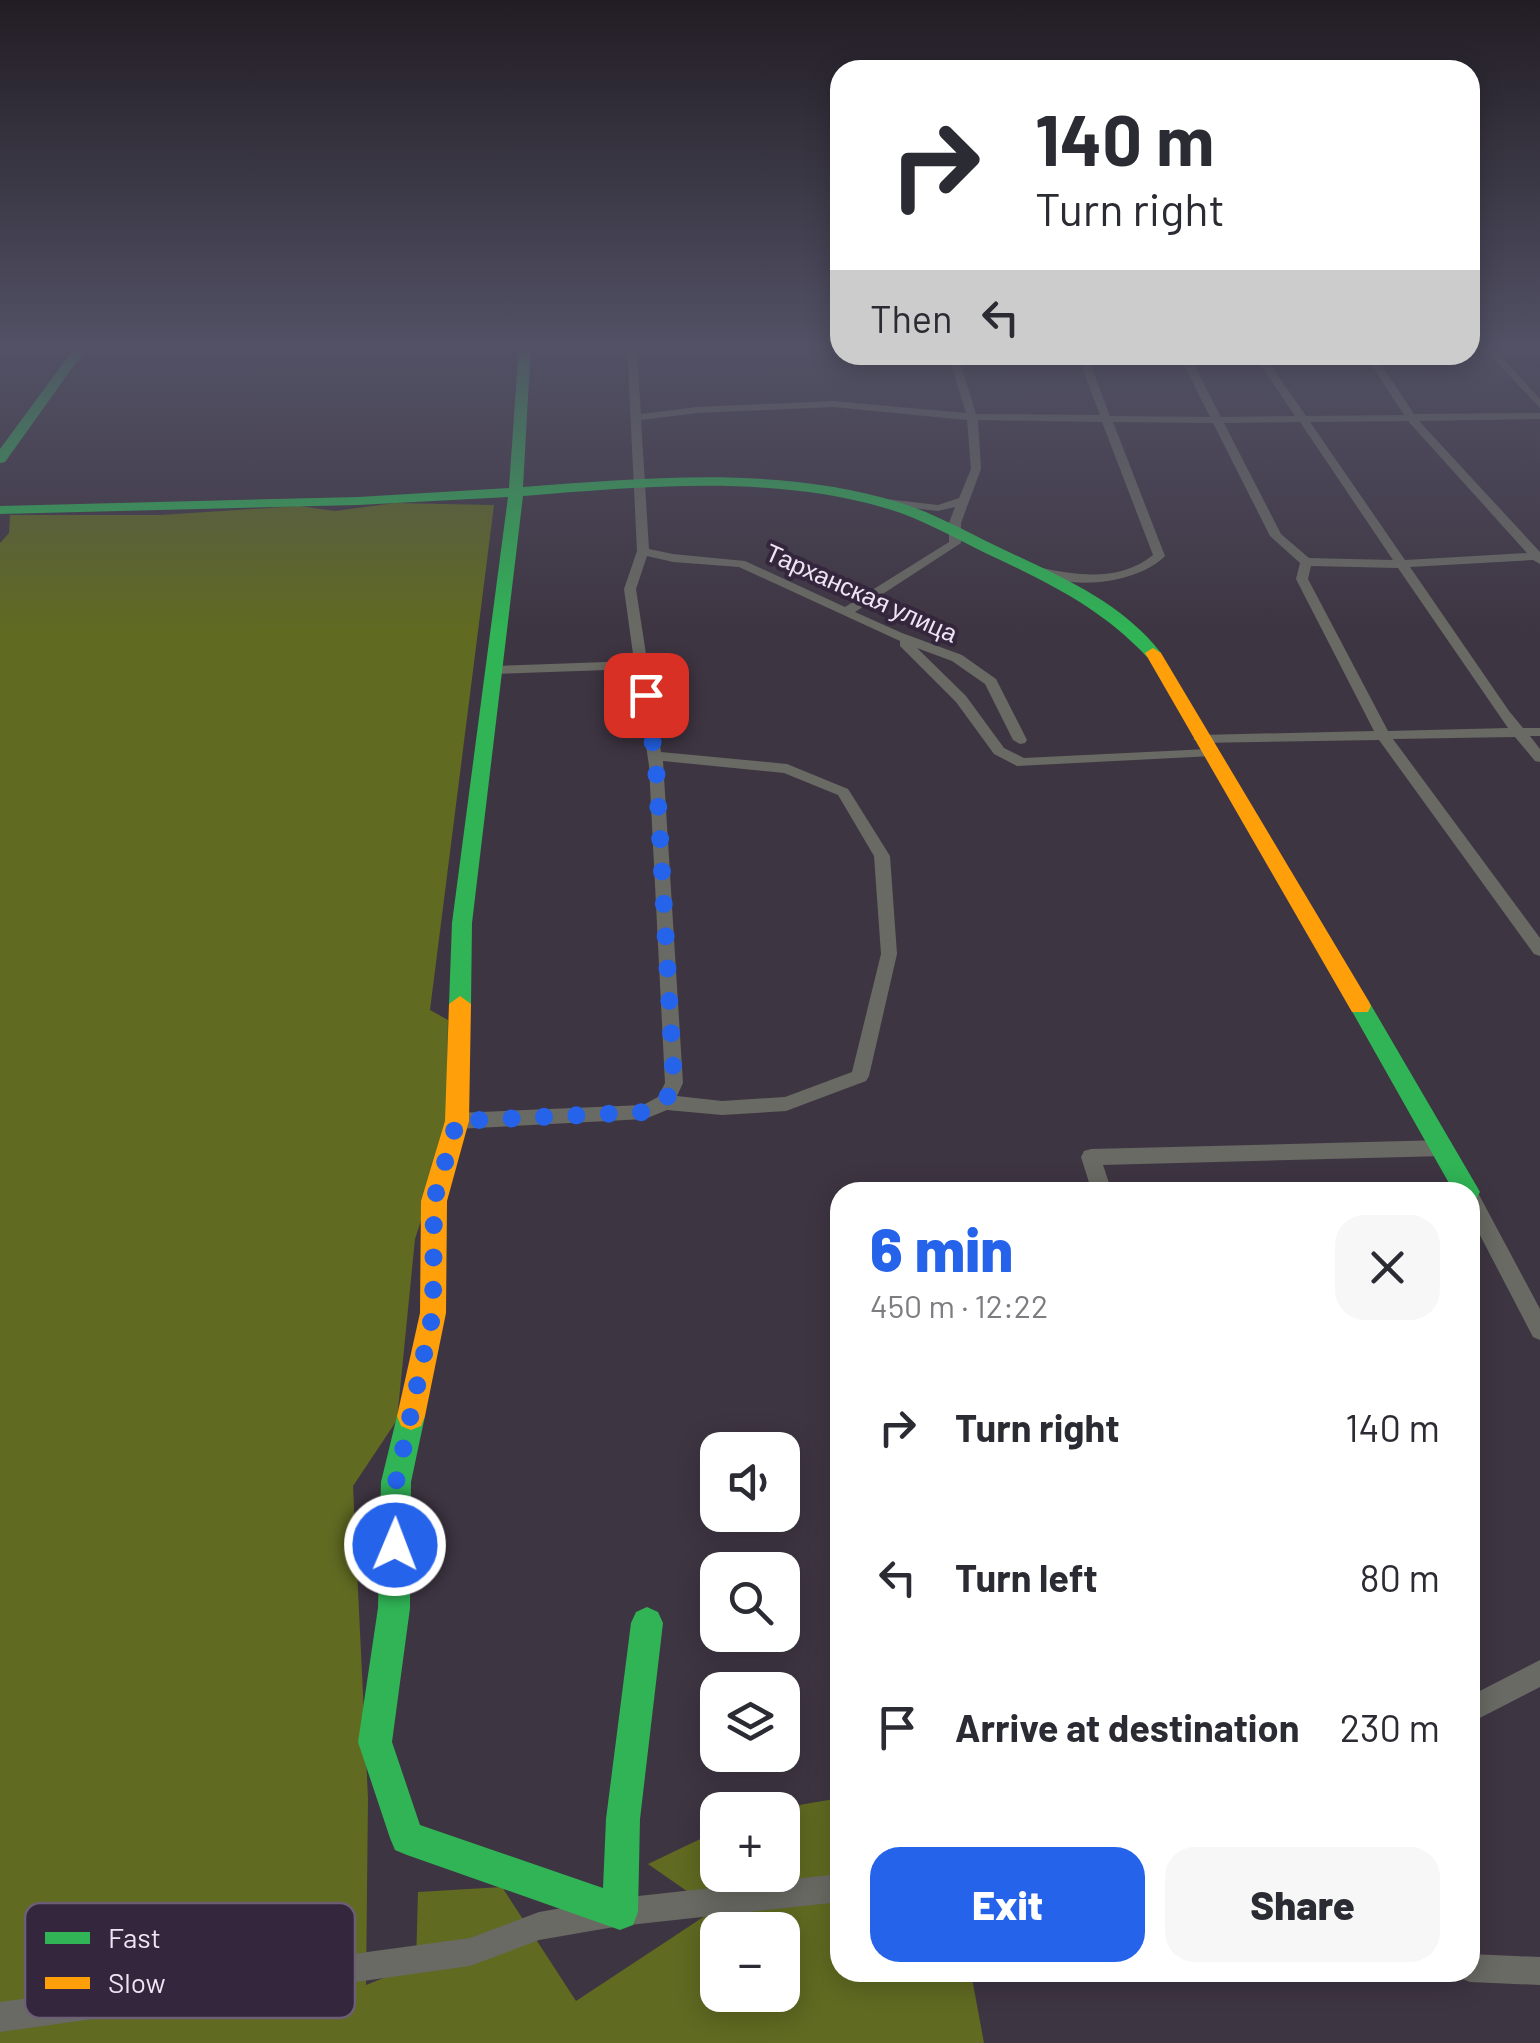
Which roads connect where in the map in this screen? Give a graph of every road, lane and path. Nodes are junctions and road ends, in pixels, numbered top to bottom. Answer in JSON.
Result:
{"nodes":[{"id":1,"x":15,"y":438,"type":"edge"},
{"id":2,"x":519,"y":438,"type":"edge"},
{"id":3,"x":637,"y":438,"type":"edge"},
{"id":4,"x":974,"y":438,"type":"edge"},
{"id":5,"x":1115,"y":438,"type":"edge"},
{"id":6,"x":1224,"y":438,"type":"edge"},
{"id":7,"x":1319,"y":438,"type":"edge"},
{"id":8,"x":1430,"y":438,"type":"edge"},
{"id":9,"x":0,"y":459,"type":"edge"},
{"id":10,"x":640,"y":484,"type":"junction"},
{"id":11,"x":516,"y":492,"type":"junction"},
{"id":12,"x":962,"y":500,"type":"junction"},
{"id":13,"x":878,"y":501,"type":"junction"},
{"id":14,"x":0,"y":510,"type":"edge"},
{"id":15,"x":952,"y":532,"type":"junction"},
{"id":16,"x":644,"y":551,"type":"junction"},
{"id":17,"x":1539,"y":558,"type":"edge"},
{"id":18,"x":1306,"y":562,"type":"junction"},
{"id":19,"x":1401,"y":564,"type":"junction"},
{"id":20,"x":1036,"y":570,"type":"junction"},
{"id":21,"x":847,"y":612,"type":"junction"},
{"id":22,"x":926,"y":652,"type":"junction"},
{"id":23,"x":642,"y":665,"type":"junction"},
{"id":24,"x":493,"y":670,"type":"junction"},
{"id":25,"x":1540,"y":732,"type":"edge"},
{"id":26,"x":1518,"y":733,"type":"junction"},
{"id":27,"x":1384,"y":735,"type":"junction"},
{"id":28,"x":1020,"y":740,"type":"dead end"},
{"id":29,"x":1204,"y":746,"type":"junction"},
{"id":30,"x":655,"y":756,"type":"junction"},
{"id":31,"x":1540,"y":758,"type":"edge"},
{"id":32,"x":1540,"y":950,"type":"edge"},
{"id":33,"x":665,"y":1102,"type":"junction"},
{"id":34,"x":457,"y":1121,"type":"junction"},
{"id":35,"x":1444,"y":1148,"type":"junction"},
{"id":36,"x":1099,"y":1182,"type":"edge"},
{"id":37,"x":1462,"y":1182,"type":"edge"},
{"id":38,"x":1480,"y":1216,"type":"edge"},
{"id":39,"x":1540,"y":1330,"type":"edge"},
{"id":40,"x":647,"y":1623,"type":"dead end"},
{"id":41,"x":1540,"y":1673,"type":"edge"},
{"id":42,"x":1480,"y":1705,"type":"edge"},
{"id":43,"x":830,"y":1889,"type":"edge"},
{"id":44,"x":620,"y":1912,"type":"junction"},
{"id":45,"x":355,"y":1968,"type":"edge"},
{"id":46,"x":1480,"y":1969,"type":"edge"},
{"id":47,"x":1540,"y":1972,"type":"edge"},
{"id":48,"x":25,"y":2014,"type":"edge"},
{"id":49,"x":0,"y":2017,"type":"edge"}],
"edges":[{"from":1,"to":9,"type":"main road"},
{"from":2,"to":11,"type":"main road"},
{"from":3,"to":10,"type":"street"},
{"from":4,"to":12,"type":"street"},
{"from":5,"to":20,"type":"street"},
{"from":6,"to":18,"type":"street"},
{"from":7,"to":19,"type":"street"},
{"from":8,"to":17,"type":"street"},
{"from":10,"to":11,"type":"main road"},
{"from":10,"to":13,"type":"main road"},
{"from":10,"to":16,"type":"street"},
{"from":11,"to":14,"type":"main road"},
{"from":11,"to":24,"type":"main road"},
{"from":12,"to":13,"type":"street"},
{"from":12,"to":15,"type":"street"},
{"from":13,"to":15,"type":"main road"},
{"from":15,"to":20,"type":"main road"},
{"from":15,"to":21,"type":"street"},
{"from":16,"to":21,"type":"street","name":"Тарханская улица"},
{"from":16,"to":23,"type":"street"},
{"from":17,"to":19,"type":"street"},
{"from":18,"to":19,"type":"street"},
{"from":18,"to":27,"type":"street"},
{"from":19,"to":26,"type":"street"},
{"from":20,"to":29,"type":"main road"},
{"from":21,"to":22,"type":"street","name":"Тарханская улица"},
{"from":22,"to":28,"type":"street","name":"Тарханская улица"},
{"from":22,"to":29,"type":"street"},
{"from":23,"to":24,"type":"street"},
{"from":23,"to":30,"type":"street"},
{"from":24,"to":34,"type":"main road"},
{"from":25,"to":26,"type":"street"},
{"from":26,"to":27,"type":"street"},
{"from":26,"to":31,"type":"street"},
{"from":27,"to":29,"type":"street"},
{"from":27,"to":32,"type":"street"},
{"from":29,"to":35,"type":"main road"},
{"from":30,"to":33,"type":"street"},
{"from":30,"to":33,"type":"street"},
{"from":33,"to":34,"type":"street"},
{"from":34,"to":44,"type":"main road"},
{"from":35,"to":36,"type":"street"},
{"from":35,"to":37,"type":"main road"},
{"from":38,"to":39,"type":"street"},
{"from":40,"to":44,"type":"main road"},
{"from":41,"to":42,"type":"street"},
{"from":43,"to":44,"type":"street"},
{"from":44,"to":45,"type":"street"},
{"from":46,"to":47,"type":"street"},
{"from":48,"to":49,"type":"street"}]}
